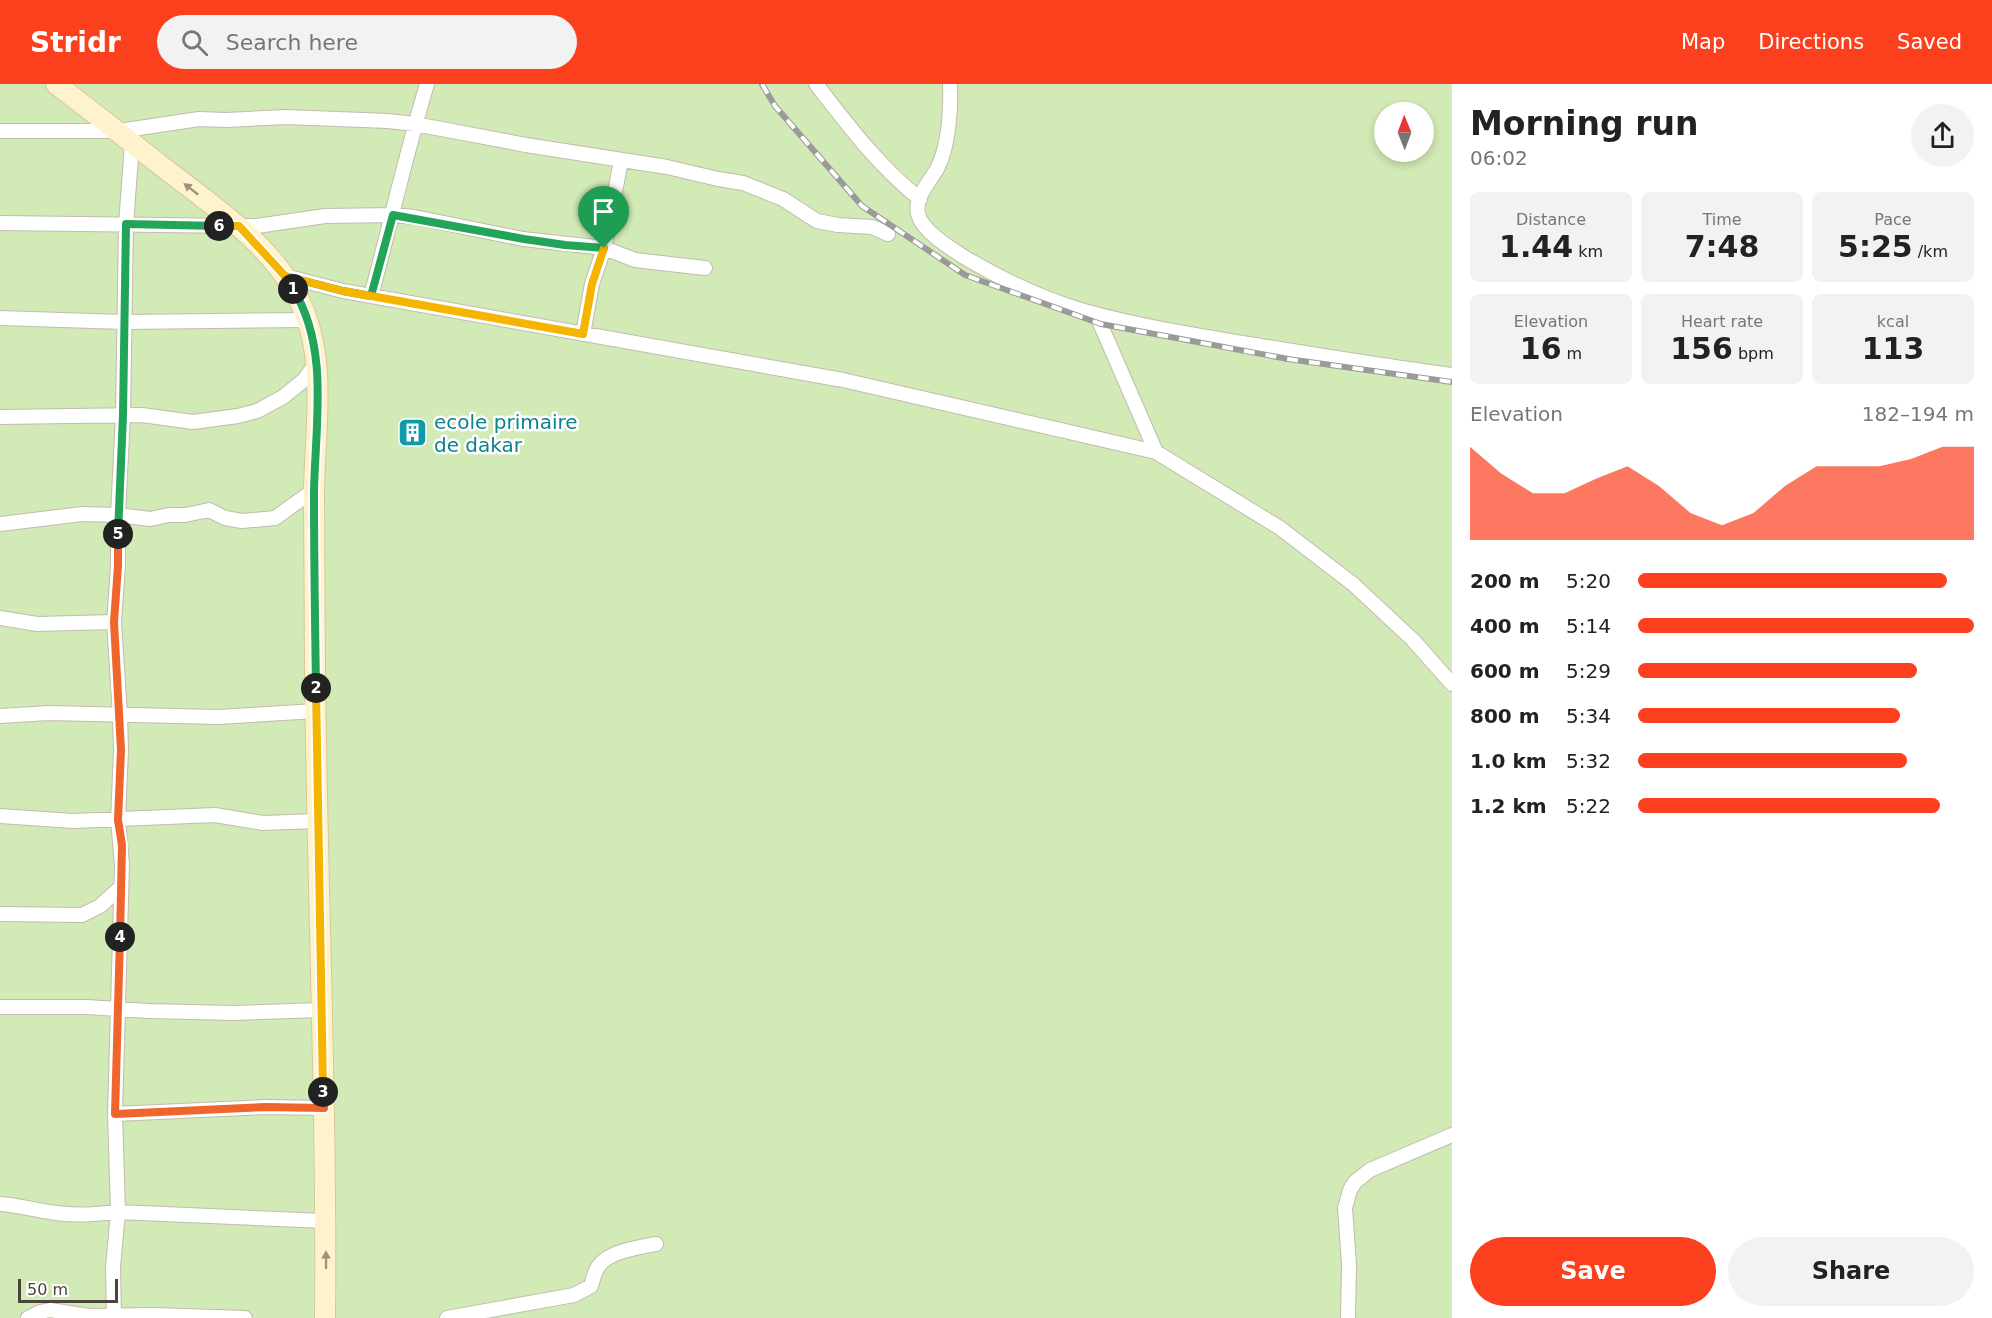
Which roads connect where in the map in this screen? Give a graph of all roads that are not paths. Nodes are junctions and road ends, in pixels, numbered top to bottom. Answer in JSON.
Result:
{"nodes":[{"id":1,"x":427,"y":84,"type":"edge"},
{"id":2,"x":816,"y":84,"type":"edge"},
{"id":3,"x":950,"y":84,"type":"edge"},
{"id":4,"x":63,"y":86,"type":"edge"},
{"id":5,"x":415,"y":123,"type":"junction"},
{"id":6,"x":0,"y":131,"type":"edge"},
{"id":7,"x":126,"y":137,"type":"junction"},
{"id":8,"x":621,"y":161,"type":"junction"},
{"id":9,"x":920,"y":199,"type":"junction"},
{"id":10,"x":393,"y":215,"type":"junction"},
{"id":11,"x":0,"y":223,"type":"edge"},
{"id":12,"x":126,"y":224,"type":"junction"},
{"id":13,"x":239,"y":226,"type":"junction"},
{"id":14,"x":888,"y":234,"type":"dead end"},
{"id":15,"x":604,"y":248,"type":"junction"},
{"id":16,"x":705,"y":268,"type":"dead end"},
{"id":17,"x":285,"y":276,"type":"junction"},
{"id":18,"x":371,"y":296,"type":"junction"},
{"id":19,"x":1096,"y":314,"type":"junction"},
{"id":20,"x":0,"y":318,"type":"edge"},
{"id":21,"x":307,"y":320,"type":"junction"},
{"id":22,"x":124,"y":322,"type":"junction"},
{"id":23,"x":583,"y":334,"type":"junction"},
{"id":24,"x":316,"y":363,"type":"junction"},
{"id":25,"x":1452,"y":375,"type":"edge"},
{"id":26,"x":123,"y":415,"type":"junction"},
{"id":27,"x":0,"y":417,"type":"edge"},
{"id":28,"x":1156,"y":452,"type":"junction"},
{"id":29,"x":314,"y":490,"type":"junction"},
{"id":30,"x":118,"y":515,"type":"junction"},
{"id":31,"x":0,"y":524,"type":"edge"},
{"id":32,"x":0,"y":618,"type":"edge"},
{"id":33,"x":114,"y":622,"type":"junction"},
{"id":34,"x":1452,"y":684,"type":"edge"},
{"id":35,"x":316,"y":711,"type":"junction"},
{"id":36,"x":120,"y":714,"type":"junction"},
{"id":37,"x":0,"y":716,"type":"edge"},
{"id":38,"x":0,"y":816,"type":"edge"},
{"id":39,"x":118,"y":820,"type":"junction"},
{"id":40,"x":317,"y":821,"type":"junction"},
{"id":41,"x":121,"y":887,"type":"junction"},
{"id":42,"x":0,"y":914,"type":"edge"},
{"id":43,"x":0,"y":1007,"type":"edge"},
{"id":44,"x":118,"y":1010,"type":"junction"},
{"id":45,"x":321,"y":1010,"type":"junction"},
{"id":46,"x":324,"y":1108,"type":"junction"},
{"id":47,"x":115,"y":1114,"type":"junction"},
{"id":48,"x":1452,"y":1135,"type":"edge"},
{"id":49,"x":0,"y":1203,"type":"edge"},
{"id":50,"x":118,"y":1212,"type":"junction"},
{"id":51,"x":326,"y":1221,"type":"junction"},
{"id":52,"x":656,"y":1244,"type":"dead end"},
{"id":53,"x":114,"y":1317,"type":"edge"},
{"id":54,"x":28,"y":1318,"type":"edge"},
{"id":55,"x":245,"y":1318,"type":"edge"},
{"id":56,"x":326,"y":1318,"type":"edge"},
{"id":57,"x":447,"y":1318,"type":"edge"},
{"id":58,"x":1348,"y":1318,"type":"edge"}],
"edges":[{"from":1,"to":5,"type":"street"},
{"from":2,"to":9,"type":"street"},
{"from":3,"to":9,"type":"street"},
{"from":4,"to":7,"type":"street"},
{"from":5,"to":7,"type":"street"},
{"from":5,"to":8,"type":"street"},
{"from":5,"to":10,"type":"street"},
{"from":6,"to":7,"type":"street"},
{"from":7,"to":12,"type":"street"},
{"from":13,"to":7,"type":"street","one_way":true},
{"from":8,"to":14,"type":"street"},
{"from":8,"to":15,"type":"street"},
{"from":9,"to":19,"type":"street"},
{"from":10,"to":13,"type":"street"},
{"from":10,"to":15,"type":"street"},
{"from":10,"to":18,"type":"street"},
{"from":11,"to":12,"type":"street"},
{"from":12,"to":13,"type":"street"},
{"from":12,"to":22,"type":"street"},
{"from":13,"to":17,"type":"street"},
{"from":15,"to":16,"type":"street"},
{"from":15,"to":23,"type":"street"},
{"from":17,"to":18,"type":"street"},
{"from":17,"to":21,"type":"street"},
{"from":18,"to":23,"type":"street"},
{"from":19,"to":25,"type":"street"},
{"from":19,"to":28,"type":"street"},
{"from":20,"to":22,"type":"street"},
{"from":21,"to":22,"type":"street"},
{"from":21,"to":24,"type":"street"},
{"from":22,"to":26,"type":"street"},
{"from":23,"to":28,"type":"street"},
{"from":24,"to":26,"type":"street"},
{"from":24,"to":29,"type":"street"},
{"from":26,"to":27,"type":"street"},
{"from":26,"to":30,"type":"street"},
{"from":28,"to":34,"type":"street"},
{"from":29,"to":30,"type":"street"},
{"from":29,"to":35,"type":"street"},
{"from":30,"to":31,"type":"street"},
{"from":30,"to":33,"type":"street"},
{"from":32,"to":33,"type":"street"},
{"from":33,"to":36,"type":"street"},
{"from":35,"to":36,"type":"street"},
{"from":35,"to":40,"type":"street"},
{"from":36,"to":37,"type":"street"},
{"from":36,"to":39,"type":"street"},
{"from":38,"to":39,"type":"street"},
{"from":39,"to":40,"type":"street"},
{"from":39,"to":41,"type":"street"},
{"from":40,"to":45,"type":"street"},
{"from":41,"to":42,"type":"street"},
{"from":41,"to":44,"type":"street"},
{"from":43,"to":44,"type":"street"},
{"from":44,"to":45,"type":"street"},
{"from":44,"to":47,"type":"street"},
{"from":45,"to":46,"type":"street"},
{"from":46,"to":47,"type":"street"},
{"from":46,"to":51,"type":"street"},
{"from":47,"to":50,"type":"street"},
{"from":48,"to":58,"type":"street"},
{"from":49,"to":50,"type":"street"},
{"from":50,"to":51,"type":"street"},
{"from":50,"to":53,"type":"street"},
{"from":56,"to":51,"type":"street","one_way":true},
{"from":52,"to":57,"type":"street"},
{"from":53,"to":54,"type":"street"},
{"from":53,"to":55,"type":"street"}]}
